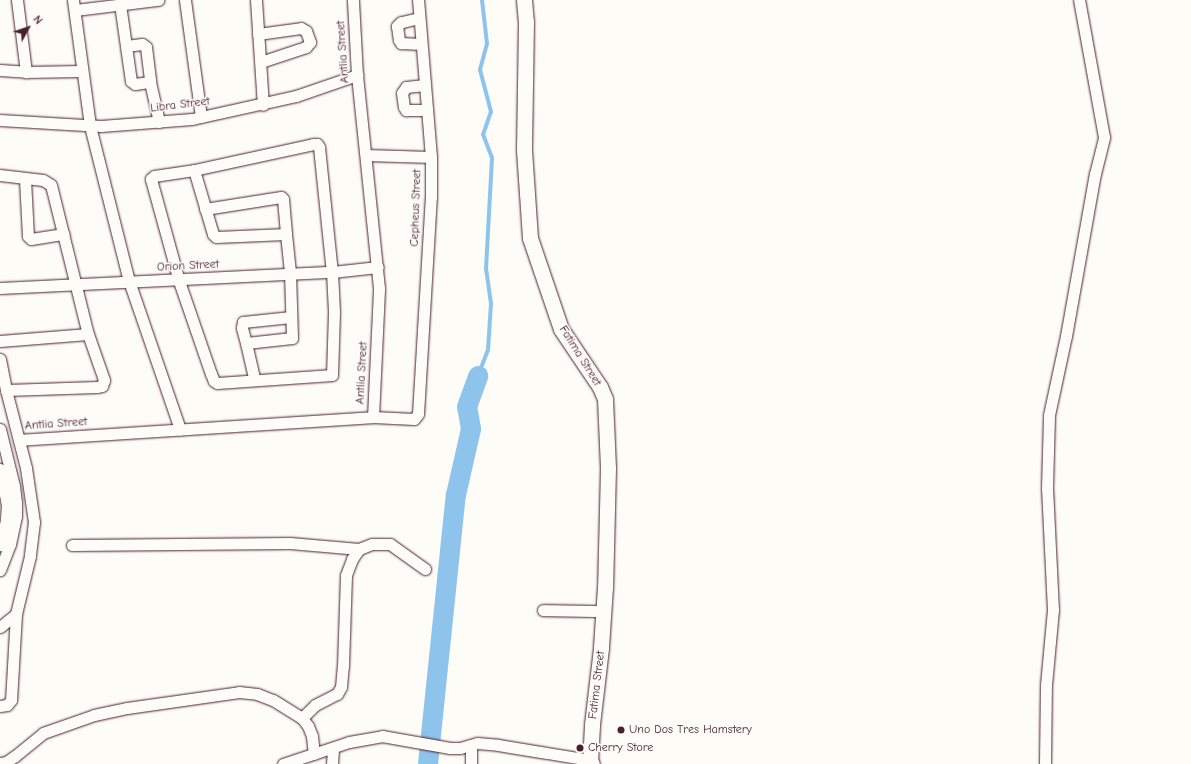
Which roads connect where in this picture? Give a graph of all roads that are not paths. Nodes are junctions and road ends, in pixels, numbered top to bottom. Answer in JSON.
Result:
{"nodes":[{"id":1,"x":17,"y":0,"type":"edge"},
{"id":2,"x":158,"y":0,"type":"edge"},
{"id":3,"x":185,"y":0,"type":"edge"},
{"id":4,"x":256,"y":0,"type":"edge"},
{"id":5,"x":353,"y":0,"type":"edge"},
{"id":6,"x":418,"y":0,"type":"edge"},
{"id":7,"x":524,"y":0,"type":"edge"},
{"id":8,"x":1079,"y":0,"type":"edge"},
{"id":9,"x":120,"y":4,"type":"junction"},
{"id":10,"x":74,"y":5,"type":"edge"},
{"id":11,"x":419,"y":18,"type":"junction"},
{"id":12,"x":258,"y":34,"type":"junction"},
{"id":13,"x":421,"y":44,"type":"junction"},
{"id":14,"x":126,"y":46,"type":"junction"},
{"id":15,"x":261,"y":62,"type":"junction"},
{"id":16,"x":0,"y":70,"type":"edge"},
{"id":17,"x":81,"y":71,"type":"junction"},
{"id":18,"x":26,"y":72,"type":"junction"},
{"id":19,"x":357,"y":75,"type":"junction"},
{"id":20,"x":150,"y":82,"type":"junction"},
{"id":21,"x":425,"y":85,"type":"junction"},
{"id":22,"x":263,"y":105,"type":"junction"},
{"id":23,"x":427,"y":110,"type":"junction"},
{"id":24,"x":201,"y":117,"type":"junction"},
{"id":25,"x":0,"y":120,"type":"edge"},
{"id":26,"x":159,"y":122,"type":"junction"},
{"id":27,"x":90,"y":126,"type":"junction"},
{"id":28,"x":366,"y":155,"type":"junction"},
{"id":29,"x":431,"y":157,"type":"junction"},
{"id":30,"x":194,"y":170,"type":"junction"},
{"id":31,"x":0,"y":175,"type":"edge"},
{"id":32,"x":25,"y":179,"type":"junction"},
{"id":33,"x":205,"y":209,"type":"junction"},
{"id":34,"x":64,"y":234,"type":"junction"},
{"id":35,"x":286,"y":234,"type":"junction"},
{"id":36,"x":378,"y":267,"type":"junction"},
{"id":37,"x":332,"y":272,"type":"junction"},
{"id":38,"x":290,"y":273,"type":"junction"},
{"id":39,"x":129,"y":281,"type":"junction"},
{"id":40,"x":179,"y":281,"type":"junction"},
{"id":41,"x":78,"y":286,"type":"junction"},
{"id":42,"x":0,"y":288,"type":"edge"},
{"id":43,"x":291,"y":317,"type":"junction"},
{"id":44,"x":88,"y":334,"type":"junction"},
{"id":45,"x":0,"y":341,"type":"edge"},
{"id":46,"x":246,"y":343,"type":"junction"},
{"id":47,"x":0,"y":359,"type":"edge"},
{"id":48,"x":254,"y":379,"type":"junction"},
{"id":49,"x":6,"y":390,"type":"junction"},
{"id":50,"x":373,"y":417,"type":"junction"},
{"id":51,"x":0,"y":429,"type":"edge"},
{"id":52,"x":180,"y":429,"type":"junction"},
{"id":53,"x":19,"y":440,"type":"junction"},
{"id":54,"x":0,"y":469,"type":"edge"},
{"id":55,"x":11,"y":504,"type":"junction"},
{"id":56,"x":0,"y":514,"type":"edge"},
{"id":57,"x":72,"y":544,"type":"dead end"},
{"id":58,"x":0,"y":545,"type":"edge"},
{"id":59,"x":359,"y":549,"type":"junction"},
{"id":60,"x":425,"y":569,"type":"dead end"},
{"id":61,"x":0,"y":570,"type":"edge"},
{"id":62,"x":543,"y":610,"type":"dead end"},
{"id":63,"x":603,"y":611,"type":"junction"},
{"id":64,"x":16,"y":614,"type":"junction"},
{"id":65,"x":0,"y":627,"type":"edge"},
{"id":66,"x":0,"y":706,"type":"edge"},
{"id":67,"x":302,"y":718,"type":"junction"},
{"id":68,"x":471,"y":745,"type":"junction"},
{"id":69,"x":333,"y":748,"type":"junction"},
{"id":70,"x":314,"y":754,"type":"junction"},
{"id":71,"x":591,"y":762,"type":"edge"},
{"id":72,"x":0,"y":763,"type":"edge"},
{"id":73,"x":283,"y":764,"type":"edge"},
{"id":74,"x":332,"y":764,"type":"edge"},
{"id":75,"x":471,"y":764,"type":"edge"},
{"id":76,"x":1045,"y":764,"type":"edge"}],
"edges":[{"from":1,"to":18,"type":"street"},
{"from":2,"to":9,"type":"street"},
{"from":3,"to":24,"type":"street"},
{"from":4,"to":12,"type":"street"},
{"from":5,"to":19,"type":"street","name":"Antlia Street"},
{"from":6,"to":11,"type":"street","name":"Cepheus Street"},
{"from":7,"to":63,"type":"street","name":"Fatima Street"},
{"from":8,"to":76,"type":"street"},
{"from":9,"to":10,"type":"street"},
{"from":9,"to":14,"type":"street"},
{"from":10,"to":17,"type":"street"},
{"from":11,"to":13,"type":"street","name":"Cepheus Street"},
{"from":11,"to":13,"type":"street"},
{"from":12,"to":15,"type":"street"},
{"from":12,"to":15,"type":"street"},
{"from":13,"to":21,"type":"street","name":"Cepheus Street"},
{"from":14,"to":20,"type":"street"},
{"from":14,"to":20,"type":"street"},
{"from":15,"to":22,"type":"street"},
{"from":16,"to":18,"type":"street"},
{"from":17,"to":18,"type":"street"},
{"from":17,"to":27,"type":"street"},
{"from":19,"to":22,"type":"street","name":"Libra Street"},
{"from":19,"to":28,"type":"street","name":"Antlia Street"},
{"from":20,"to":26,"type":"street"},
{"from":21,"to":23,"type":"street","name":"Cepheus Street"},
{"from":21,"to":23,"type":"street"},
{"from":22,"to":24,"type":"street","name":"Libra Street"},
{"from":23,"to":29,"type":"street","name":"Cepheus Street"},
{"from":24,"to":26,"type":"street","name":"Libra Street"},
{"from":25,"to":27,"type":"street","name":"Libra Street"},
{"from":26,"to":27,"type":"street","name":"Libra Street"},
{"from":27,"to":39,"type":"street"},
{"from":28,"to":29,"type":"street"},
{"from":28,"to":36,"type":"street","name":"Antlia Street"},
{"from":29,"to":50,"type":"street","name":"Cepheus Street"},
{"from":30,"to":33,"type":"street"},
{"from":30,"to":37,"type":"street"},
{"from":30,"to":40,"type":"street"},
{"from":31,"to":32,"type":"street"},
{"from":32,"to":34,"type":"street"},
{"from":32,"to":34,"type":"street"},
{"from":33,"to":35,"type":"street"},
{"from":33,"to":35,"type":"street"},
{"from":34,"to":41,"type":"street"},
{"from":35,"to":38,"type":"street"},
{"from":36,"to":37,"type":"street","name":"Orion Street"},
{"from":36,"to":50,"type":"street","name":"Antlia Street"},
{"from":37,"to":38,"type":"street","name":"Orion Street"},
{"from":37,"to":48,"type":"street"},
{"from":38,"to":40,"type":"street","name":"Orion Street"},
{"from":38,"to":43,"type":"street"},
{"from":39,"to":40,"type":"street","name":"Orion Street"},
{"from":39,"to":41,"type":"street","name":"Orion Street"},
{"from":39,"to":52,"type":"street"},
{"from":40,"to":48,"type":"street"},
{"from":41,"to":42,"type":"street","name":"Orion Street"},
{"from":41,"to":44,"type":"street"},
{"from":43,"to":46,"type":"street"},
{"from":43,"to":46,"type":"street"},
{"from":44,"to":45,"type":"street"},
{"from":44,"to":49,"type":"street"},
{"from":46,"to":48,"type":"street"},
{"from":47,"to":49,"type":"street"},
{"from":49,"to":53,"type":"street"},
{"from":50,"to":52,"type":"street","name":"Antlia Street"},
{"from":51,"to":55,"type":"street"},
{"from":52,"to":53,"type":"street","name":"Antlia Street"},
{"from":53,"to":64,"type":"street"},
{"from":54,"to":55,"type":"street"},
{"from":55,"to":56,"type":"street"},
{"from":55,"to":58,"type":"street"},
{"from":55,"to":61,"type":"street"},
{"from":57,"to":59,"type":"street"},
{"from":59,"to":60,"type":"street"},
{"from":59,"to":67,"type":"street"},
{"from":62,"to":63,"type":"street"},
{"from":63,"to":71,"type":"street","name":"Fatima Street"},
{"from":64,"to":65,"type":"street"},
{"from":64,"to":66,"type":"street"},
{"from":67,"to":70,"type":"street"},
{"from":67,"to":72,"type":"street"},
{"from":68,"to":69,"type":"street"},
{"from":68,"to":71,"type":"street"},
{"from":68,"to":75,"type":"street"},
{"from":69,"to":70,"type":"street"},
{"from":69,"to":74,"type":"street"},
{"from":70,"to":73,"type":"street"}]}
